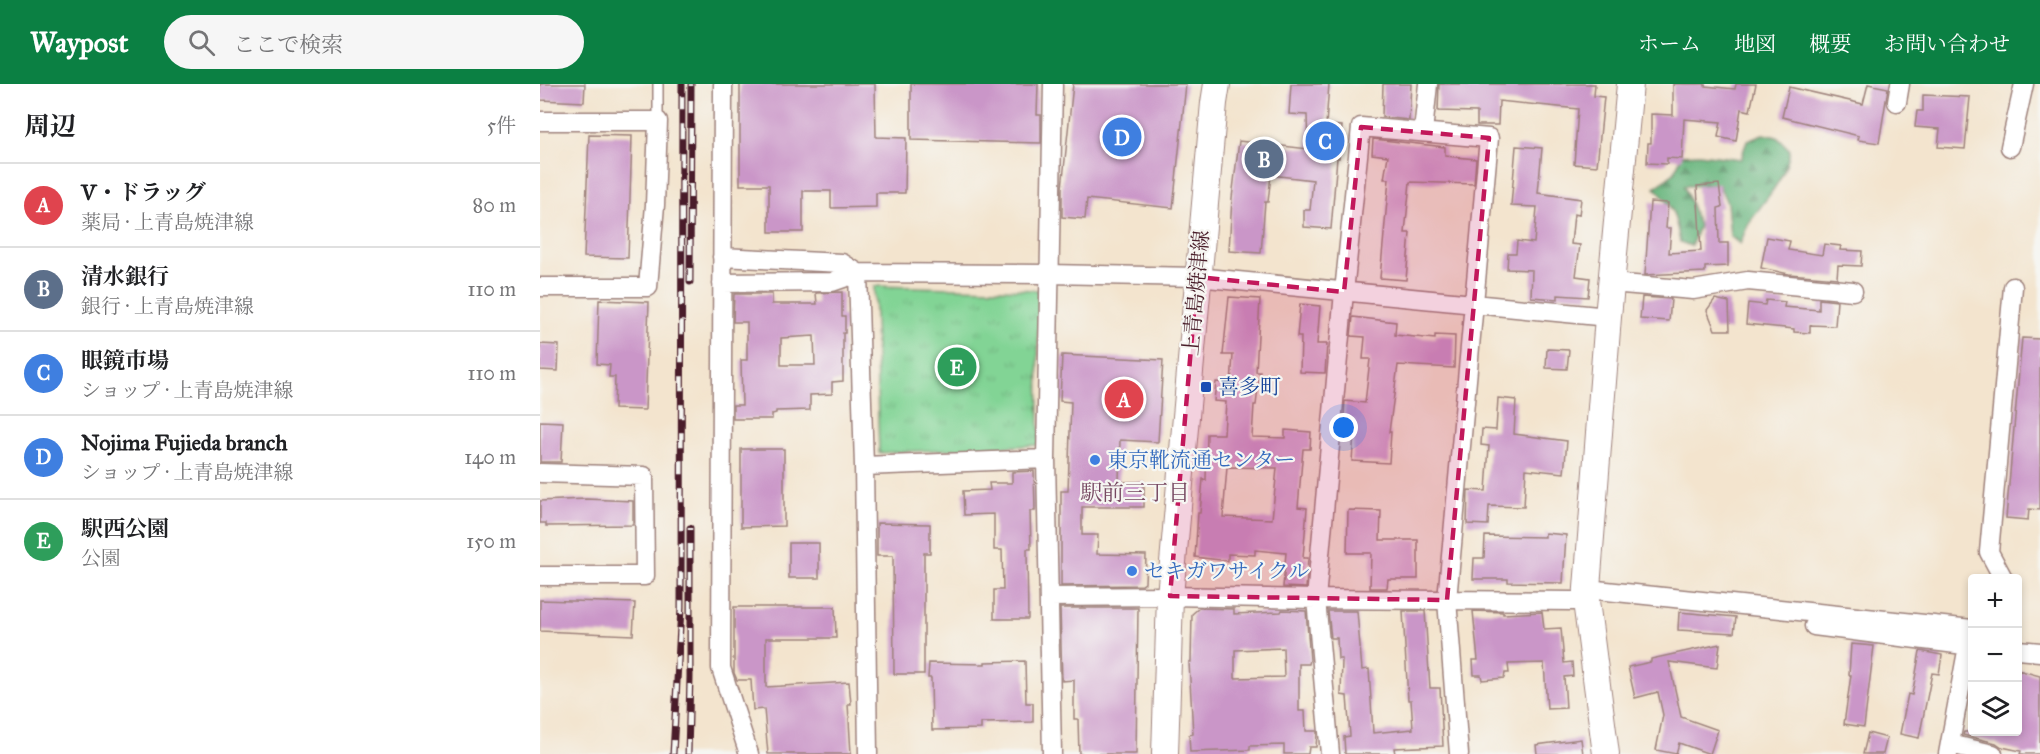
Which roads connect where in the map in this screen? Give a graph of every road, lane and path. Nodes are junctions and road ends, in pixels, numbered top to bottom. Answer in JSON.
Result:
{"nodes":[{"id":1,"x":658,"y":84,"type":"edge"},
{"id":2,"x":723,"y":84,"type":"edge"},
{"id":3,"x":1053,"y":84,"type":"edge"},
{"id":4,"x":1217,"y":84,"type":"edge"},
{"id":5,"x":1428,"y":84,"type":"edge"},
{"id":6,"x":1630,"y":84,"type":"edge"},
{"id":7,"x":2024,"y":84,"type":"edge"},
{"id":8,"x":540,"y":121,"type":"edge"},
{"id":9,"x":658,"y":121,"type":"junction"},
{"id":10,"x":1423,"y":132,"type":"junction"},
{"id":11,"x":2010,"y":147,"type":"dead end"},
{"id":12,"x":722,"y":256,"type":"junction"},
{"id":13,"x":858,"y":273,"type":"junction"},
{"id":14,"x":1048,"y":274,"type":"junction"},
{"id":15,"x":1197,"y":277,"type":"junction"},
{"id":16,"x":722,"y":283,"type":"junction"},
{"id":17,"x":1611,"y":284,"type":"junction"},
{"id":18,"x":540,"y":287,"type":"edge"},
{"id":19,"x":2013,"y":287,"type":"dead end"},
{"id":20,"x":1853,"y":291,"type":"dead end"},
{"id":21,"x":1344,"y":292,"type":"junction"},
{"id":22,"x":1473,"y":304,"type":"junction"},
{"id":23,"x":1608,"y":316,"type":"junction"},
{"id":24,"x":1046,"y":459,"type":"junction"},
{"id":25,"x":864,"y":466,"type":"junction"},
{"id":26,"x":540,"y":473,"type":"edge"},
{"id":27,"x":2002,"y":574,"type":"edge"},
{"id":28,"x":540,"y":576,"type":"edge"},
{"id":29,"x":1587,"y":595,"type":"junction"},
{"id":30,"x":1170,"y":596,"type":"junction"},
{"id":31,"x":1049,"y":597,"type":"junction"},
{"id":32,"x":1316,"y":599,"type":"junction"},
{"id":33,"x":1447,"y":600,"type":"junction"},
{"id":34,"x":1814,"y":626,"type":"dead end"},
{"id":35,"x":1968,"y":640,"type":"edge"},
{"id":36,"x":1968,"y":640,"type":"edge"},
{"id":37,"x":2022,"y":650,"type":"edge"},
{"id":38,"x":2040,"y":652,"type":"edge"},
{"id":39,"x":1968,"y":655,"type":"edge"},
{"id":40,"x":1949,"y":749,"type":"edge"},
{"id":41,"x":748,"y":754,"type":"edge"},
{"id":42,"x":868,"y":754,"type":"edge"},
{"id":43,"x":1052,"y":754,"type":"edge"},
{"id":44,"x":1165,"y":754,"type":"edge"},
{"id":45,"x":1330,"y":754,"type":"edge"},
{"id":46,"x":1459,"y":754,"type":"edge"},
{"id":47,"x":1606,"y":754,"type":"edge"},
{"id":48,"x":1993,"y":754,"type":"edge"}],
"edges":[{"from":1,"to":9,"type":"lane"},
{"from":2,"to":12,"type":"street"},
{"from":3,"to":14,"type":"street"},
{"from":4,"to":15,"type":"main road","name":"上青島焼津線"},
{"from":5,"to":10,"type":"street"},
{"from":6,"to":17,"type":"main road"},
{"from":7,"to":11,"type":"street"},
{"from":8,"to":9,"type":"street"},
{"from":9,"to":18,"type":"street"},
{"from":10,"to":21,"type":"street"},
{"from":10,"to":22,"type":"street"},
{"from":12,"to":13,"type":"street"},
{"from":12,"to":16,"type":"street"},
{"from":13,"to":14,"type":"street"},
{"from":13,"to":16,"type":"street"},
{"from":13,"to":25,"type":"street"},
{"from":14,"to":15,"type":"street"},
{"from":14,"to":24,"type":"street"},
{"from":15,"to":21,"type":"street"},
{"from":15,"to":30,"type":"main road","name":"上青島焼津線"},
{"from":16,"to":41,"type":"street"},
{"from":17,"to":20,"type":"street"},
{"from":17,"to":23,"type":"main road"},
{"from":19,"to":27,"type":"street"},
{"from":21,"to":22,"type":"street"},
{"from":21,"to":32,"type":"street"},
{"from":22,"to":23,"type":"street"},
{"from":22,"to":33,"type":"street"},
{"from":23,"to":29,"type":"main road"},
{"from":24,"to":25,"type":"street"},
{"from":24,"to":31,"type":"street"},
{"from":25,"to":42,"type":"street"},
{"from":26,"to":28,"type":"street"},
{"from":29,"to":33,"type":"street"},
{"from":29,"to":35,"type":"street"},
{"from":29,"to":47,"type":"main road"},
{"from":30,"to":31,"type":"street"},
{"from":30,"to":32,"type":"street"},
{"from":30,"to":44,"type":"main road","name":"上青島焼津線"},
{"from":31,"to":43,"type":"street"},
{"from":32,"to":33,"type":"street"},
{"from":32,"to":45,"type":"street"},
{"from":33,"to":46,"type":"street"},
{"from":34,"to":36,"type":"street"},
{"from":37,"to":38,"type":"street"},
{"from":39,"to":40,"type":"street"},
{"from":40,"to":48,"type":"street"}]}
